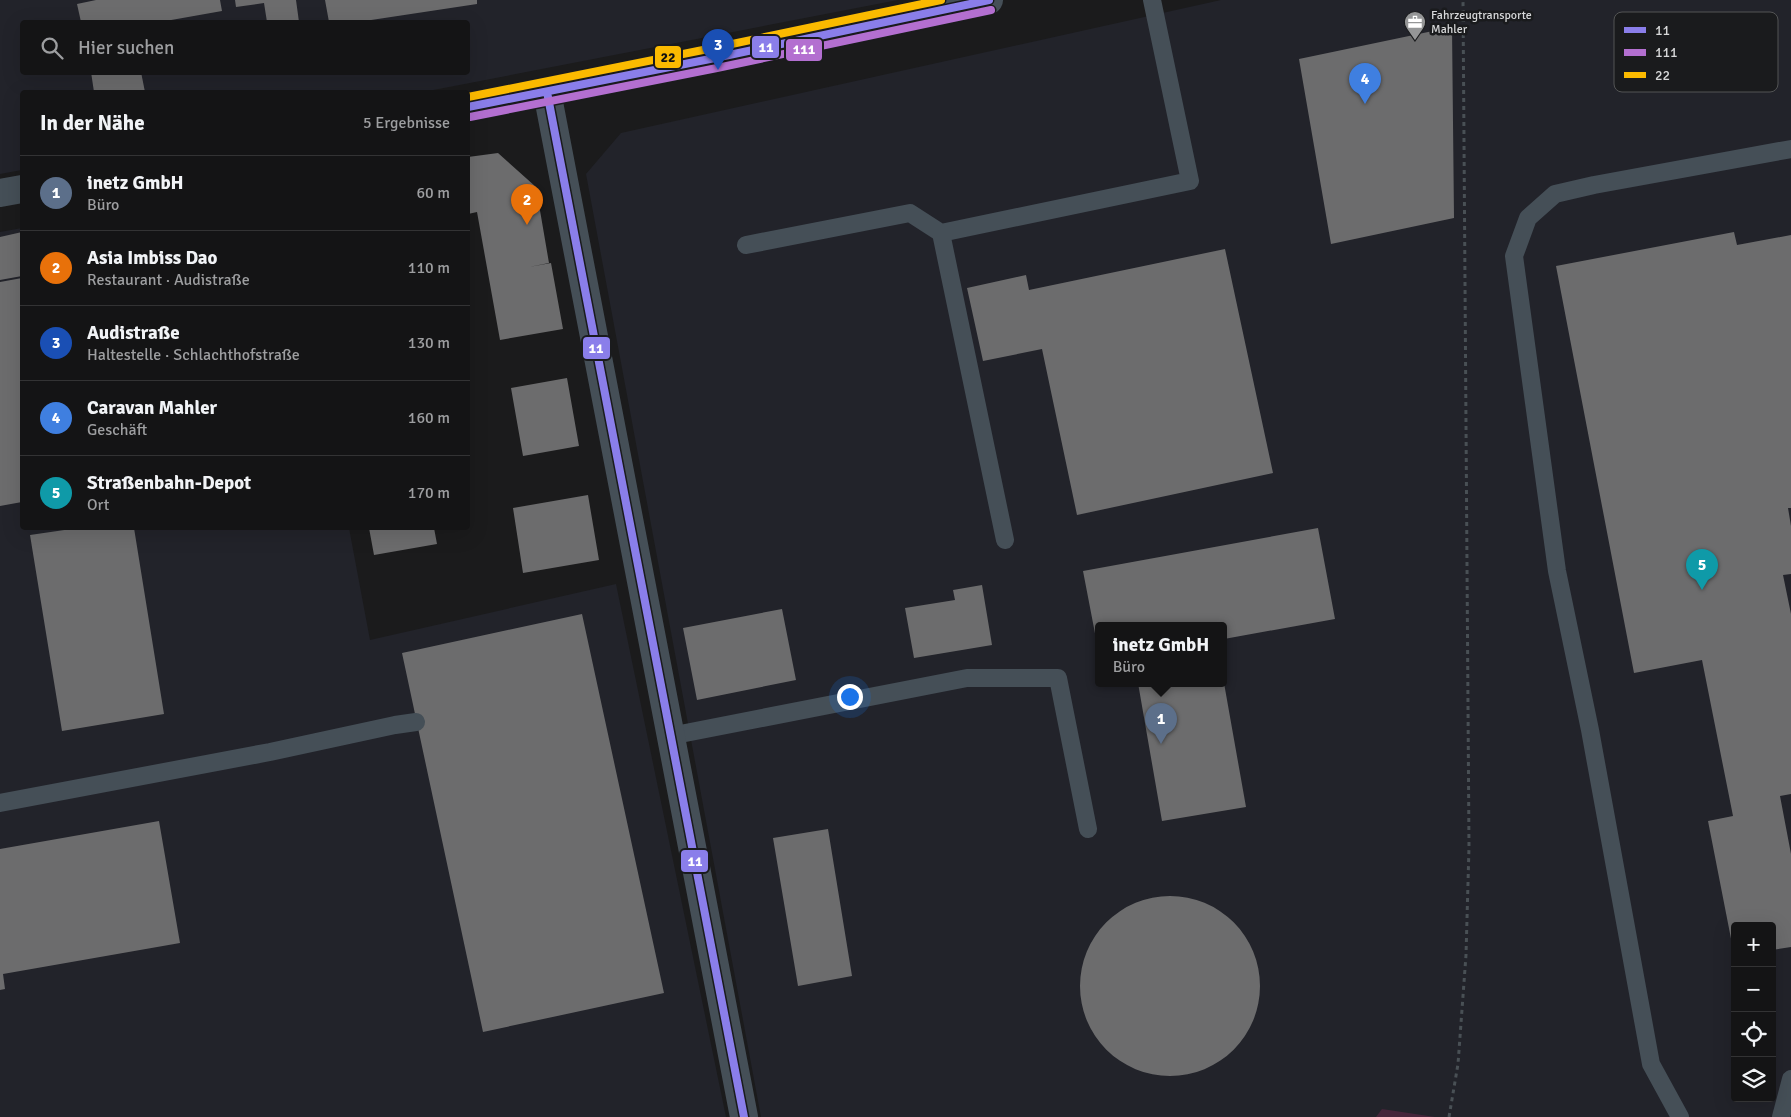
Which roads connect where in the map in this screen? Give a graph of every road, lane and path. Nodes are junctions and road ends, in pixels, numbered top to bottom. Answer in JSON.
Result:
{"nodes":[{"id":1,"x":989,"y":0,"type":"edge"},
{"id":2,"x":1152,"y":0,"type":"edge"},
{"id":3,"x":1463,"y":0,"type":"edge"},
{"id":4,"x":547,"y":92,"type":"junction"},
{"id":5,"x":470,"y":107,"type":"edge"},
{"id":6,"x":1791,"y":149,"type":"edge"},
{"id":7,"x":20,"y":189,"type":"edge"},
{"id":8,"x":0,"y":194,"type":"edge"},
{"id":9,"x":941,"y":233,"type":"junction"},
{"id":10,"x":746,"y":245,"type":"dead end"},
{"id":11,"x":1005,"y":540,"type":"dead end"},
{"id":12,"x":416,"y":722,"type":"dead end"},
{"id":13,"x":670,"y":736,"type":"junction"},
{"id":14,"x":0,"y":804,"type":"edge"},
{"id":15,"x":1088,"y":829,"type":"dead end"},
{"id":16,"x":1791,"y":1079,"type":"edge"},
{"id":17,"x":744,"y":1117,"type":"edge"},
{"id":18,"x":1448,"y":1117,"type":"edge"},
{"id":19,"x":1680,"y":1117,"type":"edge"},
{"id":20,"x":1781,"y":1117,"type":"edge"}],
"edges":[{"from":1,"to":4,"type":"street"},
{"from":2,"to":9,"type":"lane"},
{"from":3,"to":18,"type":"path"},
{"from":4,"to":5,"type":"street"},
{"from":4,"to":13,"type":"street"},
{"from":6,"to":19,"type":"lane"},
{"from":7,"to":8,"type":"street"},
{"from":9,"to":10,"type":"lane"},
{"from":9,"to":11,"type":"lane"},
{"from":12,"to":14,"type":"lane"},
{"from":13,"to":15,"type":"lane"},
{"from":13,"to":17,"type":"street"},
{"from":16,"to":20,"type":"lane"}]}
